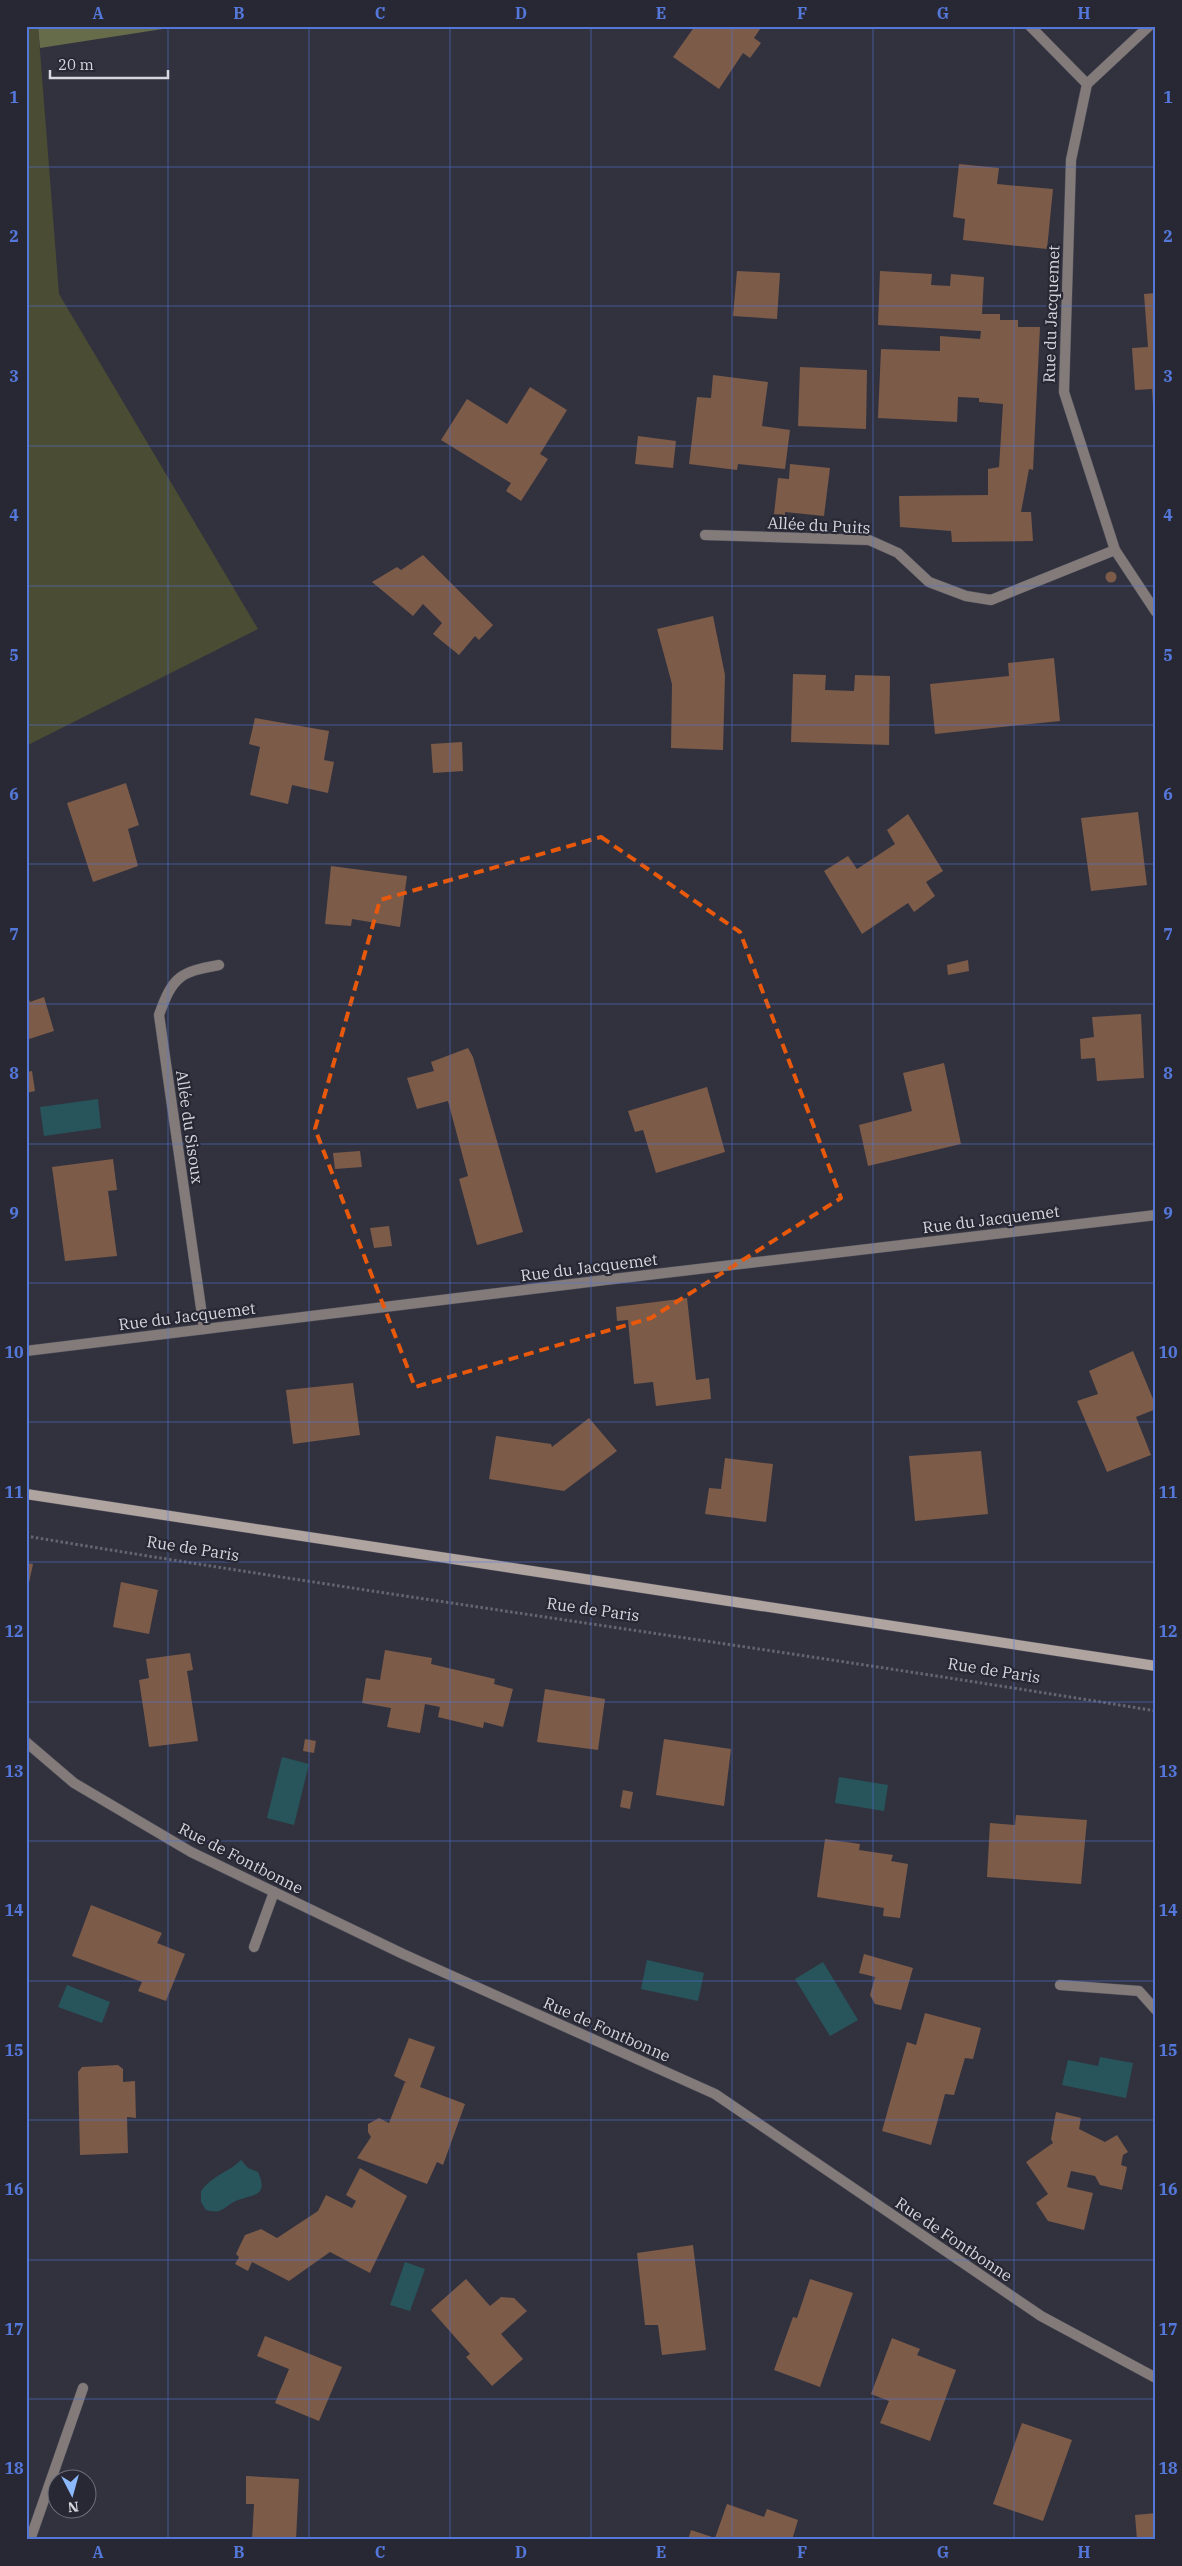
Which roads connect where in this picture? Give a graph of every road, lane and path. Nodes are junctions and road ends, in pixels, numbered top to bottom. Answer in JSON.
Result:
{"nodes":[{"id":1,"x":1030,"y":26,"type":"edge"},
{"id":2,"x":1149,"y":26,"type":"edge"},
{"id":3,"x":1087,"y":84,"type":"junction"},
{"id":4,"x":705,"y":535,"type":"dead end"},
{"id":5,"x":1115,"y":550,"type":"junction"},
{"id":6,"x":1156,"y":612,"type":"edge"},
{"id":7,"x":219,"y":965,"type":"dead end"},
{"id":8,"x":1156,"y":1215,"type":"edge"},
{"id":9,"x":204,"y":1329,"type":"junction"},
{"id":10,"x":26,"y":1351,"type":"edge"},
{"id":11,"x":26,"y":1494,"type":"edge"},
{"id":12,"x":26,"y":1536,"type":"edge"},
{"id":13,"x":1156,"y":1666,"type":"edge"},
{"id":14,"x":1156,"y":1711,"type":"edge"},
{"id":15,"x":26,"y":1742,"type":"edge"},
{"id":16,"x":274,"y":1892,"type":"junction"},
{"id":17,"x":254,"y":1947,"type":"dead end"},
{"id":18,"x":1060,"y":1985,"type":"dead end"},
{"id":19,"x":1156,"y":2010,"type":"edge"},
{"id":20,"x":1156,"y":2378,"type":"edge"},
{"id":21,"x":83,"y":2388,"type":"dead end"},
{"id":22,"x":30,"y":2540,"type":"edge"}],
"edges":[{"from":1,"to":3,"type":"street"},
{"from":2,"to":3,"type":"street"},
{"from":3,"to":5,"type":"street","name":"Rue du Jacquemet"},
{"from":4,"to":5,"type":"street","name":"Allée du Puits"},
{"from":5,"to":6,"type":"street","name":"Rue du Jacquemet"},
{"from":7,"to":9,"type":"street","name":"Allée du Sisoux"},
{"from":8,"to":9,"type":"street","name":"Rue du Jacquemet"},
{"from":9,"to":10,"type":"street","name":"Rue du Jacquemet"},
{"from":11,"to":13,"type":"main road","name":"Rue de Paris"},
{"from":12,"to":14,"type":"path","name":"Rue de Paris"},
{"from":15,"to":16,"type":"street","name":"Rue de Fontbonne"},
{"from":16,"to":17,"type":"street"},
{"from":16,"to":20,"type":"street","name":"Rue de Fontbonne"},
{"from":18,"to":19,"type":"street"},
{"from":21,"to":22,"type":"street"}]}
